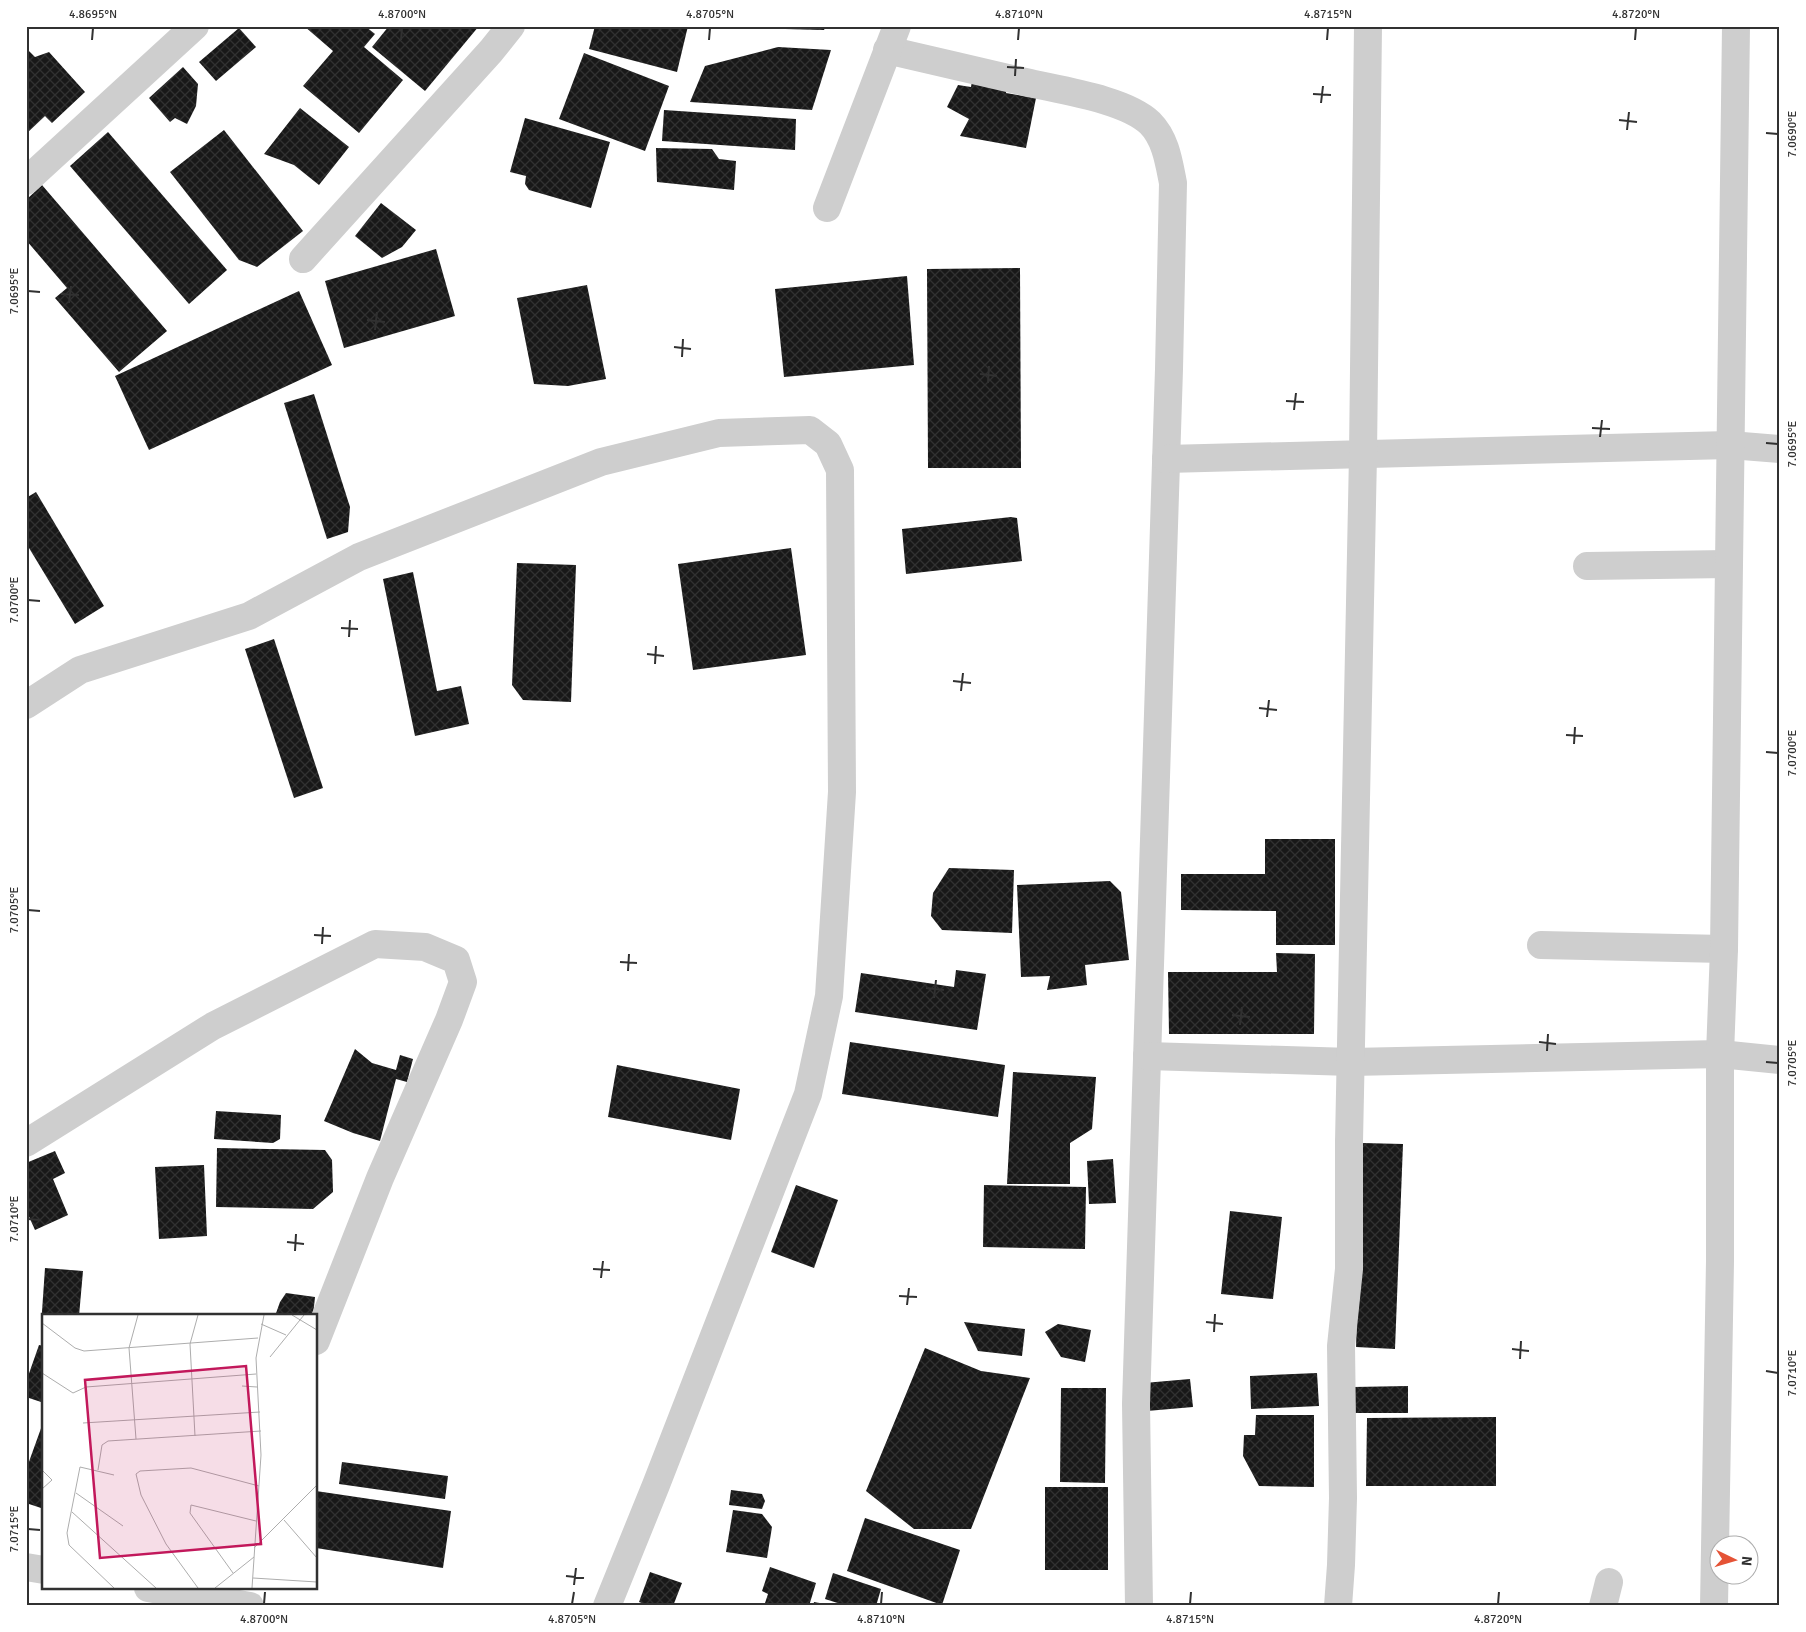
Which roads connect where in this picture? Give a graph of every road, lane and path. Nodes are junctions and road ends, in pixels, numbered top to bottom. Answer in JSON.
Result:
{"nodes":[{"id":1,"x":195,"y":26,"type":"edge"},
{"id":2,"x":511,"y":26,"type":"edge"},
{"id":3,"x":1368,"y":26,"type":"edge"},
{"id":4,"x":1736,"y":26,"type":"edge"},
{"id":5,"x":892,"y":38,"type":"edge"},
{"id":6,"x":26,"y":181,"type":"edge"},
{"id":7,"x":827,"y":208,"type":"dead end"},
{"id":8,"x":303,"y":259,"type":"dead end"},
{"id":9,"x":1730,"y":445,"type":"junction"},
{"id":10,"x":1780,"y":449,"type":"edge"},
{"id":11,"x":1362,"y":454,"type":"junction"},
{"id":12,"x":1166,"y":459,"type":"junction"},
{"id":13,"x":1728,"y":564,"type":"junction"},
{"id":14,"x":1587,"y":566,"type":"dead end"},
{"id":15,"x":26,"y":705,"type":"edge"},
{"id":16,"x":1541,"y":945,"type":"dead end"},
{"id":17,"x":1724,"y":949,"type":"junction"},
{"id":18,"x":1720,"y":1054,"type":"junction"},
{"id":19,"x":1147,"y":1056,"type":"junction"},
{"id":20,"x":1780,"y":1060,"type":"edge"},
{"id":21,"x":1351,"y":1062,"type":"junction"},
{"id":22,"x":26,"y":1143,"type":"edge"},
{"id":23,"x":318,"y":1336,"type":"edge"},
{"id":24,"x":26,"y":1568,"type":"edge"},
{"id":25,"x":42,"y":1570,"type":"edge"},
{"id":26,"x":164,"y":1590,"type":"edge"},
{"id":27,"x":238,"y":1599,"type":"edge"},
{"id":28,"x":607,"y":1606,"type":"edge"},
{"id":29,"x":1139,"y":1606,"type":"edge"},
{"id":30,"x":1338,"y":1606,"type":"edge"},
{"id":31,"x":1714,"y":1606,"type":"edge"}],
"edges":[{"from":1,"to":6,"type":"street"},
{"from":2,"to":8,"type":"street"},
{"from":3,"to":11,"type":"street"},
{"from":4,"to":9,"type":"street"},
{"from":5,"to":7,"type":"street"},
{"from":5,"to":12,"type":"street"},
{"from":9,"to":10,"type":"street"},
{"from":9,"to":11,"type":"street"},
{"from":9,"to":13,"type":"street"},
{"from":11,"to":12,"type":"street"},
{"from":11,"to":21,"type":"street"},
{"from":12,"to":19,"type":"street"},
{"from":13,"to":14,"type":"street"},
{"from":13,"to":17,"type":"street"},
{"from":15,"to":28,"type":"street"},
{"from":16,"to":17,"type":"street"},
{"from":17,"to":18,"type":"street"},
{"from":18,"to":20,"type":"street"},
{"from":18,"to":21,"type":"street"},
{"from":18,"to":31,"type":"street"},
{"from":19,"to":21,"type":"street"},
{"from":19,"to":29,"type":"street"},
{"from":21,"to":30,"type":"street"},
{"from":22,"to":23,"type":"street"},
{"from":24,"to":25,"type":"street"},
{"from":26,"to":27,"type":"street"}]}
